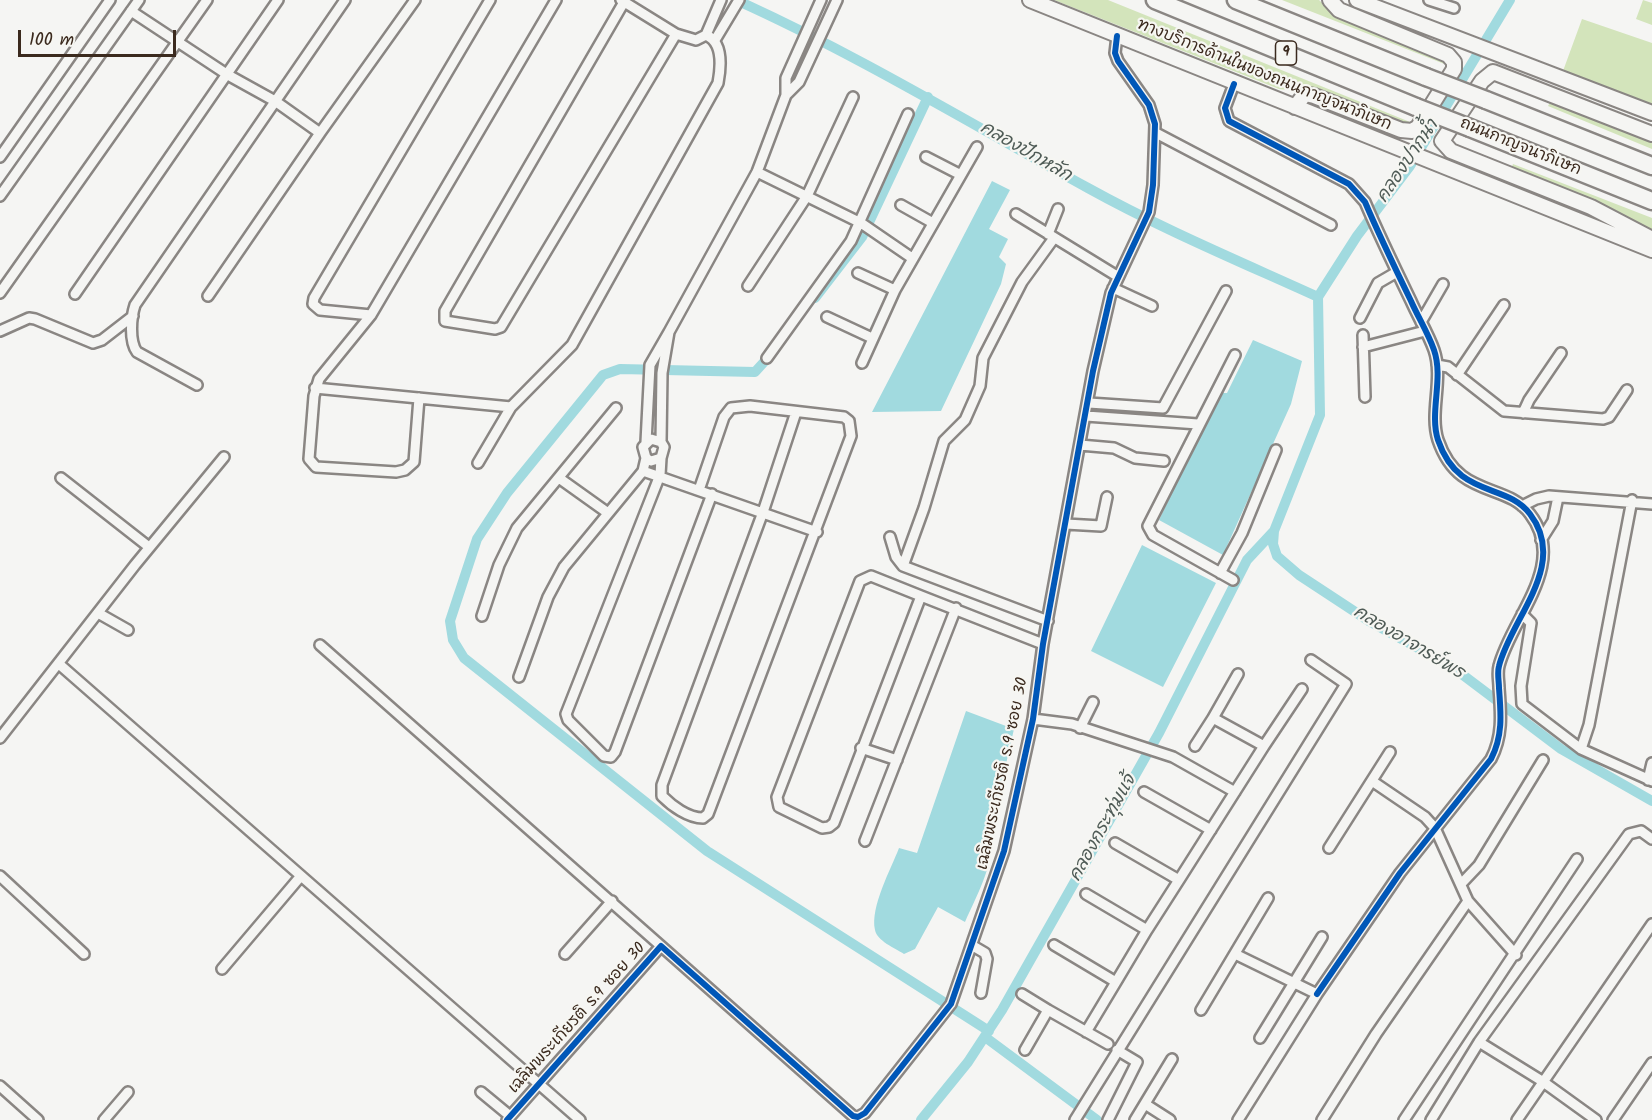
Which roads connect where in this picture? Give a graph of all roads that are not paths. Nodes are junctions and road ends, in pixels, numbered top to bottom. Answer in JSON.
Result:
{"nodes":[{"id":1,"x":110,"y":0,"type":"edge"},
{"id":2,"x":139,"y":0,"type":"edge"},
{"id":3,"x":207,"y":0,"type":"edge"},
{"id":4,"x":278,"y":0,"type":"edge"},
{"id":5,"x":345,"y":0,"type":"edge"},
{"id":6,"x":415,"y":0,"type":"edge"},
{"id":7,"x":489,"y":0,"type":"edge"},
{"id":8,"x":556,"y":0,"type":"edge"},
{"id":9,"x":739,"y":0,"type":"edge"},
{"id":10,"x":821,"y":0,"type":"edge"},
{"id":11,"x":837,"y":0,"type":"edge"},
{"id":12,"x":1030,"y":0,"type":"edge"},
{"id":13,"x":1155,"y":0,"type":"edge"},
{"id":14,"x":1236,"y":0,"type":"edge"},
{"id":15,"x":1330,"y":0,"type":"edge"},
{"id":16,"x":1429,"y":0,"type":"edge"},
{"id":17,"x":622,"y":1,"type":"edge"},
{"id":18,"x":1363,"y":1,"type":"edge"},
{"id":19,"x":720,"y":2,"type":"edge"},
{"id":20,"x":1454,"y":8,"type":"dead end"},
{"id":21,"x":131,"y":11,"type":"junction"},
{"id":22,"x":676,"y":34,"type":"junction"},
{"id":23,"x":706,"y":35,"type":"junction"},
{"id":24,"x":1117,"y":36,"type":"junction"},
{"id":25,"x":716,"y":40,"type":"junction"},
{"id":26,"x":179,"y":41,"type":"junction"},
{"id":27,"x":228,"y":75,"type":"junction"},
{"id":28,"x":1234,"y":84,"type":"junction"},
{"id":29,"x":786,"y":95,"type":"junction"},
{"id":30,"x":853,"y":97,"type":"dead end"},
{"id":31,"x":275,"y":101,"type":"junction"},
{"id":32,"x":1295,"y":107,"type":"junction"},
{"id":33,"x":1652,"y":113,"type":"edge"},
{"id":34,"x":908,"y":114,"type":"dead end"},
{"id":35,"x":320,"y":133,"type":"junction"},
{"id":36,"x":1156,"y":133,"type":"junction"},
{"id":37,"x":1652,"y":134,"type":"edge"},
{"id":38,"x":977,"y":147,"type":"dead end"},
{"id":39,"x":0,"y":157,"type":"edge"},
{"id":40,"x":926,"y":157,"type":"dead end"},
{"id":41,"x":1652,"y":166,"type":"edge"},
{"id":42,"x":757,"y":172,"type":"junction"},
{"id":43,"x":961,"y":175,"type":"junction"},
{"id":44,"x":0,"y":196,"type":"edge"},
{"id":45,"x":807,"y":196,"type":"junction"},
{"id":46,"x":1652,"y":201,"type":"edge"},
{"id":47,"x":901,"y":205,"type":"dead end"},
{"id":48,"x":1058,"y":209,"type":"dead end"},
{"id":49,"x":1016,"y":214,"type":"dead end"},
{"id":50,"x":933,"y":223,"type":"junction"},
{"id":51,"x":863,"y":224,"type":"junction"},
{"id":52,"x":1331,"y":225,"type":"dead end"},
{"id":53,"x":1051,"y":236,"type":"junction"},
{"id":54,"x":1652,"y":239,"type":"edge"},
{"id":55,"x":1652,"y":250,"type":"edge"},
{"id":56,"x":912,"y":258,"type":"junction"},
{"id":57,"x":1397,"y":272,"type":"junction"},
{"id":58,"x":858,"y":273,"type":"dead end"},
{"id":59,"x":1117,"y":276,"type":"junction"},
{"id":60,"x":1443,"y":284,"type":"dead end"},
{"id":61,"x":748,"y":286,"type":"dead end"},
{"id":62,"x":1113,"y":288,"type":"junction"},
{"id":63,"x":895,"y":290,"type":"junction"},
{"id":64,"x":1226,"y":291,"type":"dead end"},
{"id":65,"x":0,"y":293,"type":"edge"},
{"id":66,"x":75,"y":294,"type":"dead end"},
{"id":67,"x":208,"y":296,"type":"dead end"},
{"id":68,"x":1504,"y":305,"type":"dead end"},
{"id":69,"x":1152,"y":306,"type":"dead end"},
{"id":70,"x":371,"y":315,"type":"junction"},
{"id":71,"x":133,"y":316,"type":"junction"},
{"id":72,"x":827,"y":317,"type":"dead end"},
{"id":73,"x":1360,"y":318,"type":"dead end"},
{"id":74,"x":1423,"y":326,"type":"junction"},
{"id":75,"x":0,"y":331,"type":"edge"},
{"id":76,"x":669,"y":332,"type":"junction"},
{"id":77,"x":1363,"y":335,"type":"dead end"},
{"id":78,"x":872,"y":338,"type":"junction"},
{"id":79,"x":1363,"y":346,"type":"junction"},
{"id":80,"x":1561,"y":353,"type":"dead end"},
{"id":81,"x":1235,"y":355,"type":"dead end"},
{"id":82,"x":767,"y":358,"type":"dead end"},
{"id":83,"x":862,"y":363,"type":"dead end"},
{"id":84,"x":1437,"y":365,"type":"junction"},
{"id":85,"x":1457,"y":375,"type":"junction"},
{"id":86,"x":197,"y":385,"type":"dead end"},
{"id":87,"x":315,"y":388,"type":"junction"},
{"id":88,"x":1628,"y":390,"type":"dead end"},
{"id":89,"x":1365,"y":397,"type":"dead end"},
{"id":90,"x":418,"y":398,"type":"junction"},
{"id":91,"x":1089,"y":402,"type":"junction"},
{"id":92,"x":511,"y":408,"type":"junction"},
{"id":93,"x":616,"y":408,"type":"dead end"},
{"id":94,"x":796,"y":412,"type":"junction"},
{"id":95,"x":1523,"y":413,"type":"junction"},
{"id":96,"x":1086,"y":416,"type":"junction"},
{"id":97,"x":1198,"y":424,"type":"junction"},
{"id":98,"x":646,"y":442,"type":"junction"},
{"id":99,"x":662,"y":442,"type":"junction"},
{"id":100,"x":1080,"y":445,"type":"junction"},
{"id":101,"x":1276,"y":450,"type":"dead end"},
{"id":102,"x":224,"y":457,"type":"dead end"},
{"id":103,"x":646,"y":458,"type":"junction"},
{"id":104,"x":661,"y":458,"type":"junction"},
{"id":105,"x":1164,"y":461,"type":"dead end"},
{"id":106,"x":478,"y":463,"type":"dead end"},
{"id":107,"x":643,"y":471,"type":"junction"},
{"id":108,"x":660,"y":475,"type":"junction"},
{"id":109,"x":61,"y":478,"type":"dead end"},
{"id":110,"x":559,"y":478,"type":"junction"},
{"id":111,"x":699,"y":490,"type":"junction"},
{"id":112,"x":712,"y":494,"type":"junction"},
{"id":113,"x":1107,"y":497,"type":"dead end"},
{"id":114,"x":1558,"y":497,"type":"junction"},
{"id":115,"x":1632,"y":500,"type":"junction"},
{"id":116,"x":1652,"y":504,"type":"edge"},
{"id":117,"x":1522,"y":506,"type":"junction"},
{"id":118,"x":763,"y":512,"type":"junction"},
{"id":119,"x":608,"y":513,"type":"junction"},
{"id":120,"x":1066,"y":524,"type":"junction"},
{"id":121,"x":817,"y":532,"type":"junction"},
{"id":122,"x":890,"y":537,"type":"dead end"},
{"id":123,"x":1541,"y":540,"type":"junction"},
{"id":124,"x":150,"y":547,"type":"junction"},
{"id":125,"x":903,"y":566,"type":"junction"},
{"id":126,"x":1220,"y":573,"type":"junction"},
{"id":127,"x":1233,"y":580,"type":"dead end"},
{"id":128,"x":921,"y":596,"type":"junction"},
{"id":129,"x":956,"y":608,"type":"junction"},
{"id":130,"x":98,"y":613,"type":"junction"},
{"id":131,"x":1522,"y":614,"type":"junction"},
{"id":132,"x":482,"y":616,"type":"dead end"},
{"id":133,"x":1048,"y":621,"type":"junction"},
{"id":134,"x":128,"y":630,"type":"dead end"},
{"id":135,"x":1043,"y":644,"type":"junction"},
{"id":136,"x":320,"y":645,"type":"dead end"},
{"id":137,"x":1311,"y":660,"type":"dead end"},
{"id":138,"x":59,"y":664,"type":"junction"},
{"id":139,"x":1238,"y":674,"type":"dead end"},
{"id":140,"x":519,"y":677,"type":"dead end"},
{"id":141,"x":1302,"y":689,"type":"dead end"},
{"id":142,"x":1093,"y":702,"type":"dead end"},
{"id":143,"x":1213,"y":718,"type":"junction"},
{"id":144,"x":1033,"y":719,"type":"junction"},
{"id":145,"x":1080,"y":728,"type":"junction"},
{"id":146,"x":0,"y":738,"type":"edge"},
{"id":147,"x":1195,"y":746,"type":"dead end"},
{"id":148,"x":1264,"y":746,"type":"junction"},
{"id":149,"x":861,"y":748,"type":"junction"},
{"id":150,"x":1581,"y":749,"type":"junction"},
{"id":151,"x":1390,"y":752,"type":"dead end"},
{"id":152,"x":897,"y":760,"type":"junction"},
{"id":153,"x":1543,"y":760,"type":"dead end"},
{"id":154,"x":1652,"y":763,"type":"edge"},
{"id":155,"x":1650,"y":780,"type":"edge"},
{"id":156,"x":1372,"y":781,"type":"junction"},
{"id":157,"x":1144,"y":792,"type":"dead end"},
{"id":158,"x":1235,"y":792,"type":"junction"},
{"id":159,"x":1435,"y":828,"type":"junction"},
{"id":160,"x":1211,"y":830,"type":"junction"},
{"id":161,"x":1652,"y":839,"type":"edge"},
{"id":162,"x":865,"y":841,"type":"dead end"},
{"id":163,"x":1115,"y":843,"type":"dead end"},
{"id":164,"x":1329,"y":848,"type":"dead end"},
{"id":165,"x":1577,"y":859,"type":"dead end"},
{"id":166,"x":0,"y":876,"type":"edge"},
{"id":167,"x":300,"y":877,"type":"junction"},
{"id":168,"x":1179,"y":880,"type":"junction"},
{"id":169,"x":1461,"y":884,"type":"junction"},
{"id":170,"x":1086,"y":894,"type":"dead end"},
{"id":171,"x":1268,"y":898,"type":"dead end"},
{"id":172,"x":612,"y":901,"type":"junction"},
{"id":173,"x":1468,"y":901,"type":"junction"},
{"id":174,"x":1652,"y":924,"type":"edge"},
{"id":175,"x":1147,"y":930,"type":"junction"},
{"id":176,"x":1322,"y":937,"type":"dead end"},
{"id":177,"x":1054,"y":945,"type":"dead end"},
{"id":178,"x":661,"y":946,"type":"junction"},
{"id":179,"x":973,"y":946,"type":"junction"},
{"id":180,"x":84,"y":954,"type":"dead end"},
{"id":181,"x":565,"y":954,"type":"dead end"},
{"id":182,"x":1235,"y":954,"type":"junction"},
{"id":183,"x":1516,"y":955,"type":"junction"},
{"id":184,"x":222,"y":969,"type":"dead end"},
{"id":185,"x":1116,"y":982,"type":"junction"},
{"id":186,"x":1294,"y":982,"type":"junction"},
{"id":187,"x":981,"y":993,"type":"dead end"},
{"id":188,"x":1022,"y":993,"type":"dead end"},
{"id":189,"x":1317,"y":994,"type":"junction"},
{"id":190,"x":1048,"y":1010,"type":"junction"},
{"id":191,"x":1201,"y":1010,"type":"dead end"},
{"id":192,"x":1086,"y":1032,"type":"junction"},
{"id":193,"x":1260,"y":1038,"type":"dead end"},
{"id":194,"x":1479,"y":1042,"type":"junction"},
{"id":195,"x":1108,"y":1044,"type":"dead end"},
{"id":196,"x":1025,"y":1050,"type":"dead end"},
{"id":197,"x":1117,"y":1050,"type":"junction"},
{"id":198,"x":1172,"y":1059,"type":"dead end"},
{"id":199,"x":1652,"y":1063,"type":"edge"},
{"id":200,"x":1542,"y":1081,"type":"junction"},
{"id":201,"x":538,"y":1085,"type":"junction"},
{"id":202,"x":0,"y":1086,"type":"edge"},
{"id":203,"x":128,"y":1092,"type":"dead end"},
{"id":204,"x":481,"y":1092,"type":"dead end"},
{"id":205,"x":1145,"y":1104,"type":"junction"},
{"id":206,"x":509,"y":1118,"type":"edge"},
{"id":207,"x":852,"y":1118,"type":"edge"},
{"id":208,"x":38,"y":1120,"type":"edge"},
{"id":209,"x":104,"y":1120,"type":"edge"},
{"id":210,"x":580,"y":1120,"type":"edge"},
{"id":211,"x":1075,"y":1120,"type":"edge"},
{"id":212,"x":1108,"y":1120,"type":"edge"},
{"id":213,"x":1135,"y":1120,"type":"edge"},
{"id":214,"x":1170,"y":1120,"type":"edge"},
{"id":215,"x":1238,"y":1120,"type":"edge"},
{"id":216,"x":1322,"y":1120,"type":"edge"},
{"id":217,"x":1404,"y":1120,"type":"edge"},
{"id":218,"x":1431,"y":1120,"type":"edge"},
{"id":219,"x":1517,"y":1120,"type":"edge"},
{"id":220,"x":1596,"y":1120,"type":"edge"},
{"id":221,"x":1613,"y":1120,"type":"edge"}],
"edges":[{"from":1,"to":39,"type":"street"},
{"from":2,"to":21,"type":"street"},
{"from":3,"to":26,"type":"street"},
{"from":4,"to":27,"type":"street"},
{"from":5,"to":31,"type":"street"},
{"from":6,"to":35,"type":"street"},
{"from":7,"to":70,"type":"street"},
{"from":8,"to":70,"type":"street"},
{"from":9,"to":25,"type":"street"},
{"from":10,"to":29,"type":"street"},
{"from":11,"to":29,"type":"street"},
{"from":12,"to":24,"type":"main road","name":"ทางบริการด้านในของถนนกาญจนาภิเษก"},
{"from":13,"to":46,"type":"highway","name":"ถนนกาญจนาภิเษก","number":"9","bridge":true},
{"from":14,"to":41,"type":"highway","name":"ถนนกาญจนาภิเษก","number":"9","bridge":true},
{"from":15,"to":32,"type":"main road"},
{"from":16,"to":20,"type":"street"},
{"from":17,"to":22,"type":"street"},
{"from":17,"to":22,"type":"street"},
{"from":18,"to":33,"type":"main road"},
{"from":19,"to":23,"type":"street"},
{"from":21,"to":26,"type":"street"},
{"from":21,"to":44,"type":"street"},
{"from":22,"to":23,"type":"street"},
{"from":23,"to":25,"type":"street"},
{"from":24,"to":28,"type":"main road","name":"ทางบริการด้านในของถนนกาญจนาภิเษก"},
{"from":24,"to":36,"type":"street","name":"เฉลิมพระเกียรติ ร.9 ซอย 30"},
{"from":25,"to":92,"type":"street"},
{"from":26,"to":27,"type":"street"},
{"from":26,"to":65,"type":"street"},
{"from":27,"to":31,"type":"street"},
{"from":27,"to":66,"type":"street"},
{"from":28,"to":32,"type":"main road","name":"ทางบริการด้านในของถนนกาญจนาภิเษก"},
{"from":28,"to":57,"type":"street"},
{"from":29,"to":42,"type":"street"},
{"from":30,"to":45,"type":"street"},
{"from":31,"to":35,"type":"street"},
{"from":31,"to":71,"type":"street"},
{"from":32,"to":55,"type":"main road","name":"ทางบริการด้านในของถนนกาญจนาภิเษก"},
{"from":34,"to":51,"type":"street"},
{"from":35,"to":67,"type":"street"},
{"from":36,"to":52,"type":"street"},
{"from":36,"to":59,"type":"street","name":"เฉลิมพระเกียรติ ร.9 ซอย 30"},
{"from":37,"to":54,"type":"main road"},
{"from":38,"to":43,"type":"street"},
{"from":40,"to":43,"type":"street"},
{"from":42,"to":45,"type":"street"},
{"from":42,"to":76,"type":"street"},
{"from":43,"to":50,"type":"street"},
{"from":45,"to":51,"type":"street"},
{"from":45,"to":61,"type":"street"},
{"from":47,"to":50,"type":"street"},
{"from":48,"to":53,"type":"street"},
{"from":49,"to":53,"type":"street"},
{"from":50,"to":56,"type":"street"},
{"from":51,"to":56,"type":"street"},
{"from":51,"to":82,"type":"street"},
{"from":53,"to":59,"type":"street"},
{"from":53,"to":125,"type":"street"},
{"from":56,"to":63,"type":"street"},
{"from":57,"to":73,"type":"street"},
{"from":57,"to":74,"type":"street"},
{"from":58,"to":63,"type":"street"},
{"from":59,"to":62,"type":"street","name":"เฉลิมพระเกียรติ ร.9 ซอย 30"},
{"from":60,"to":74,"type":"street"},
{"from":62,"to":69,"type":"street"},
{"from":62,"to":91,"type":"street","name":"เฉลิมพระเกียรติ ร.9 ซอย 30"},
{"from":63,"to":78,"type":"street"},
{"from":64,"to":91,"type":"street"},
{"from":68,"to":85,"type":"street"},
{"from":70,"to":87,"type":"street"},
{"from":71,"to":75,"type":"street"},
{"from":71,"to":86,"type":"street"},
{"from":72,"to":78,"type":"street"},
{"from":74,"to":79,"type":"street"},
{"from":74,"to":84,"type":"street"},
{"from":76,"to":98,"type":"street"},
{"from":76,"to":99,"type":"street"},
{"from":77,"to":79,"type":"street"},
{"from":78,"to":83,"type":"street"},
{"from":79,"to":89,"type":"street"},
{"from":80,"to":95,"type":"street"},
{"from":81,"to":97,"type":"street"},
{"from":84,"to":85,"type":"street"},
{"from":84,"to":117,"type":"street"},
{"from":85,"to":95,"type":"street"},
{"from":87,"to":90,"type":"street"},
{"from":87,"to":90,"type":"street"},
{"from":88,"to":95,"type":"street"},
{"from":90,"to":92,"type":"street"},
{"from":91,"to":96,"type":"street","name":"เฉลิมพระเกียรติ ร.9 ซอย 30"},
{"from":92,"to":106,"type":"street"},
{"from":93,"to":110,"type":"street"},
{"from":94,"to":111,"type":"street"},
{"from":94,"to":118,"type":"street"},
{"from":94,"to":121,"type":"street"},
{"from":96,"to":97,"type":"street"},
{"from":96,"to":100,"type":"street","name":"เฉลิมพระเกียรติ ร.9 ซอย 30"},
{"from":97,"to":126,"type":"street"},
{"from":98,"to":99,"type":"street"},
{"from":98,"to":103,"type":"street"},
{"from":99,"to":104,"type":"street"},
{"from":100,"to":105,"type":"street"},
{"from":100,"to":120,"type":"street","name":"เฉลิมพระเกียรติ ร.9 ซอย 30"},
{"from":101,"to":126,"type":"street"},
{"from":102,"to":124,"type":"street"},
{"from":103,"to":104,"type":"street"},
{"from":103,"to":107,"type":"street"},
{"from":104,"to":108,"type":"street"},
{"from":107,"to":108,"type":"street"},
{"from":107,"to":119,"type":"street"},
{"from":108,"to":111,"type":"street"},
{"from":108,"to":112,"type":"street"},
{"from":109,"to":124,"type":"street"},
{"from":110,"to":119,"type":"street"},
{"from":110,"to":132,"type":"street"},
{"from":111,"to":112,"type":"street"},
{"from":112,"to":118,"type":"street"},
{"from":113,"to":120,"type":"street"},
{"from":114,"to":115,"type":"street"},
{"from":114,"to":117,"type":"street"},
{"from":114,"to":123,"type":"street"},
{"from":115,"to":116,"type":"street"},
{"from":115,"to":150,"type":"street"},
{"from":117,"to":123,"type":"street"},
{"from":118,"to":121,"type":"street"},
{"from":118,"to":121,"type":"street"},
{"from":119,"to":140,"type":"street"},
{"from":120,"to":133,"type":"street","name":"เฉลิมพระเกียรติ ร.9 ซอย 30"},
{"from":122,"to":125,"type":"street"},
{"from":123,"to":131,"type":"street"},
{"from":124,"to":130,"type":"street"},
{"from":125,"to":133,"type":"street"},
{"from":126,"to":127,"type":"street"},
{"from":128,"to":129,"type":"street"},
{"from":128,"to":149,"type":"street"},
{"from":128,"to":149,"type":"street"},
{"from":129,"to":135,"type":"street"},
{"from":129,"to":152,"type":"street"},
{"from":130,"to":134,"type":"street"},
{"from":130,"to":138,"type":"street"},
{"from":131,"to":150,"type":"street"},
{"from":131,"to":159,"type":"street"},
{"from":133,"to":135,"type":"street","name":"เฉลิมพระเกียรติ ร.9 ซอย 30"},
{"from":135,"to":144,"type":"street","name":"เฉลิมพระเกียรติ ร.9 ซอย 30"},
{"from":136,"to":172,"type":"street"},
{"from":137,"to":197,"type":"street"},
{"from":138,"to":146,"type":"street"},
{"from":138,"to":167,"type":"street"},
{"from":139,"to":143,"type":"street"},
{"from":141,"to":148,"type":"street"},
{"from":142,"to":145,"type":"street"},
{"from":143,"to":147,"type":"street"},
{"from":143,"to":148,"type":"street"},
{"from":144,"to":145,"type":"street"},
{"from":144,"to":179,"type":"street","name":"เฉลิมพระเกียรติ ร.9 ซอย 30"},
{"from":145,"to":158,"type":"street"},
{"from":148,"to":158,"type":"street"},
{"from":149,"to":152,"type":"street"},
{"from":150,"to":155,"type":"street"},
{"from":151,"to":156,"type":"street"},
{"from":152,"to":162,"type":"street"},
{"from":153,"to":169,"type":"street"},
{"from":154,"to":155,"type":"street"},
{"from":156,"to":159,"type":"street"},
{"from":156,"to":164,"type":"street"},
{"from":157,"to":160,"type":"street"},
{"from":158,"to":160,"type":"street"},
{"from":159,"to":169,"type":"street"},
{"from":159,"to":189,"type":"street"},
{"from":160,"to":168,"type":"street"},
{"from":161,"to":194,"type":"street"},
{"from":163,"to":168,"type":"street"},
{"from":165,"to":183,"type":"street"},
{"from":166,"to":180,"type":"street"},
{"from":167,"to":184,"type":"street"},
{"from":167,"to":201,"type":"street"},
{"from":168,"to":175,"type":"street"},
{"from":169,"to":173,"type":"street"},
{"from":170,"to":175,"type":"street"},
{"from":171,"to":182,"type":"street"},
{"from":172,"to":178,"type":"street"},
{"from":172,"to":181,"type":"street"},
{"from":173,"to":183,"type":"street"},
{"from":173,"to":216,"type":"street"},
{"from":174,"to":200,"type":"street"},
{"from":175,"to":185,"type":"street"},
{"from":176,"to":186,"type":"street"},
{"from":177,"to":185,"type":"street"},
{"from":178,"to":201,"type":"street","name":"เฉลิมพระเกียรติ ร.9 ซอย 30"},
{"from":178,"to":207,"type":"street","name":"เฉลิมพระเกียรติ ร.9 ซอย 30"},
{"from":179,"to":187,"type":"street"},
{"from":179,"to":207,"type":"street","name":"เฉลิมพระเกียรติ ร.9 ซอย 30"},
{"from":182,"to":186,"type":"street"},
{"from":182,"to":191,"type":"street"},
{"from":183,"to":217,"type":"street"},
{"from":185,"to":192,"type":"street"},
{"from":186,"to":189,"type":"street"},
{"from":186,"to":193,"type":"street"},
{"from":188,"to":190,"type":"street"},
{"from":189,"to":215,"type":"street"},
{"from":190,"to":192,"type":"street"},
{"from":190,"to":196,"type":"street"},
{"from":192,"to":195,"type":"street"},
{"from":194,"to":200,"type":"street"},
{"from":194,"to":218,"type":"street"},
{"from":197,"to":211,"type":"street"},
{"from":197,"to":212,"type":"street"},
{"from":198,"to":205,"type":"street"},
{"from":199,"to":221,"type":"street"},
{"from":200,"to":219,"type":"street"},
{"from":200,"to":220,"type":"street"},
{"from":201,"to":206,"type":"street","name":"เฉลิมพระเกียรติ ร.9 ซอย 30"},
{"from":201,"to":210,"type":"street"},
{"from":202,"to":208,"type":"street"},
{"from":203,"to":209,"type":"street"},
{"from":204,"to":206,"type":"street"},
{"from":205,"to":213,"type":"street"},
{"from":205,"to":214,"type":"street"}]}
